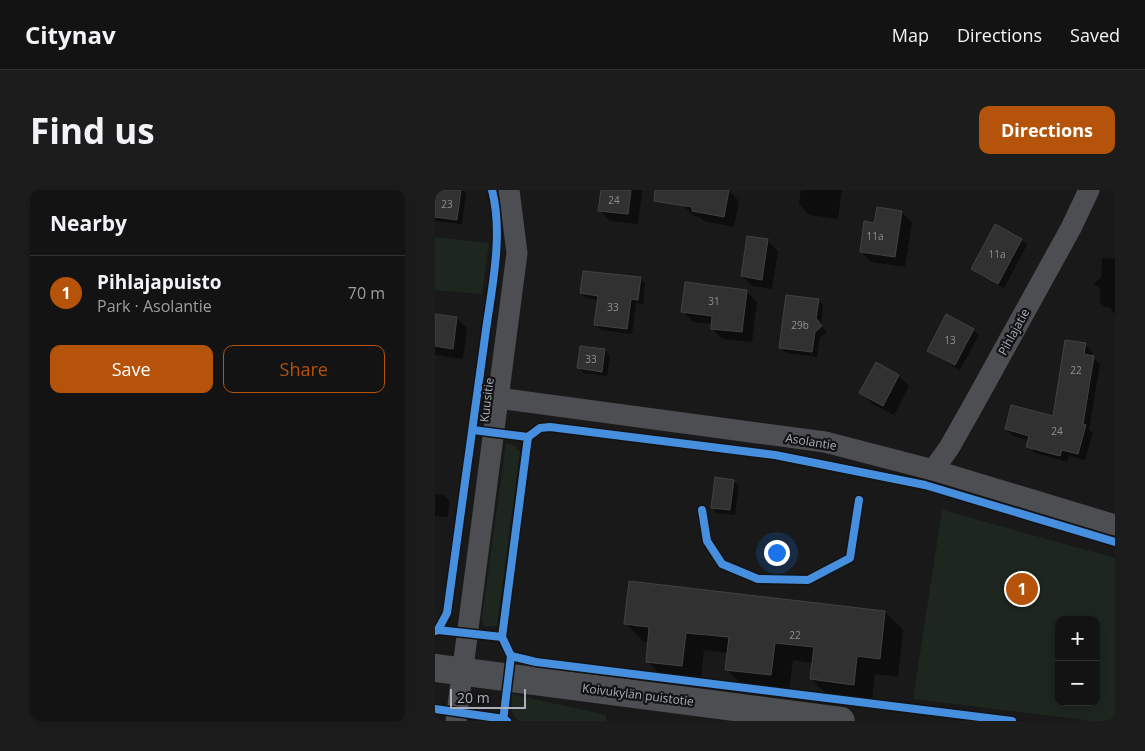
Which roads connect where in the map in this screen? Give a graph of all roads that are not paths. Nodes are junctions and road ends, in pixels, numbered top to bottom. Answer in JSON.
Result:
{"nodes":[{"id":1,"x":509,"y":190,"type":"edge"},
{"id":2,"x":1089,"y":190,"type":"edge"},
{"id":3,"x":498,"y":398,"type":"junction"},
{"id":4,"x":933,"y":470,"type":"junction"},
{"id":5,"x":1115,"y":525,"type":"edge"},
{"id":6,"x":448,"y":670,"type":"edge"},
{"id":7,"x":455,"y":721,"type":"edge"},
{"id":8,"x":841,"y":721,"type":"edge"}],
"edges":[{"from":1,"to":3,"type":"street","name":"Kuusitie"},
{"from":2,"to":4,"type":"street","name":"Pihlajatie"},
{"from":3,"to":4,"type":"street","name":"Asolantie"},
{"from":3,"to":6,"type":"street","name":"Kuusitie"},
{"from":4,"to":5,"type":"street","name":"Asolantie"},
{"from":6,"to":7,"type":"street","name":"Kuusitie"},
{"from":6,"to":8,"type":"street","name":"Koivukylän puistotie"}]}
